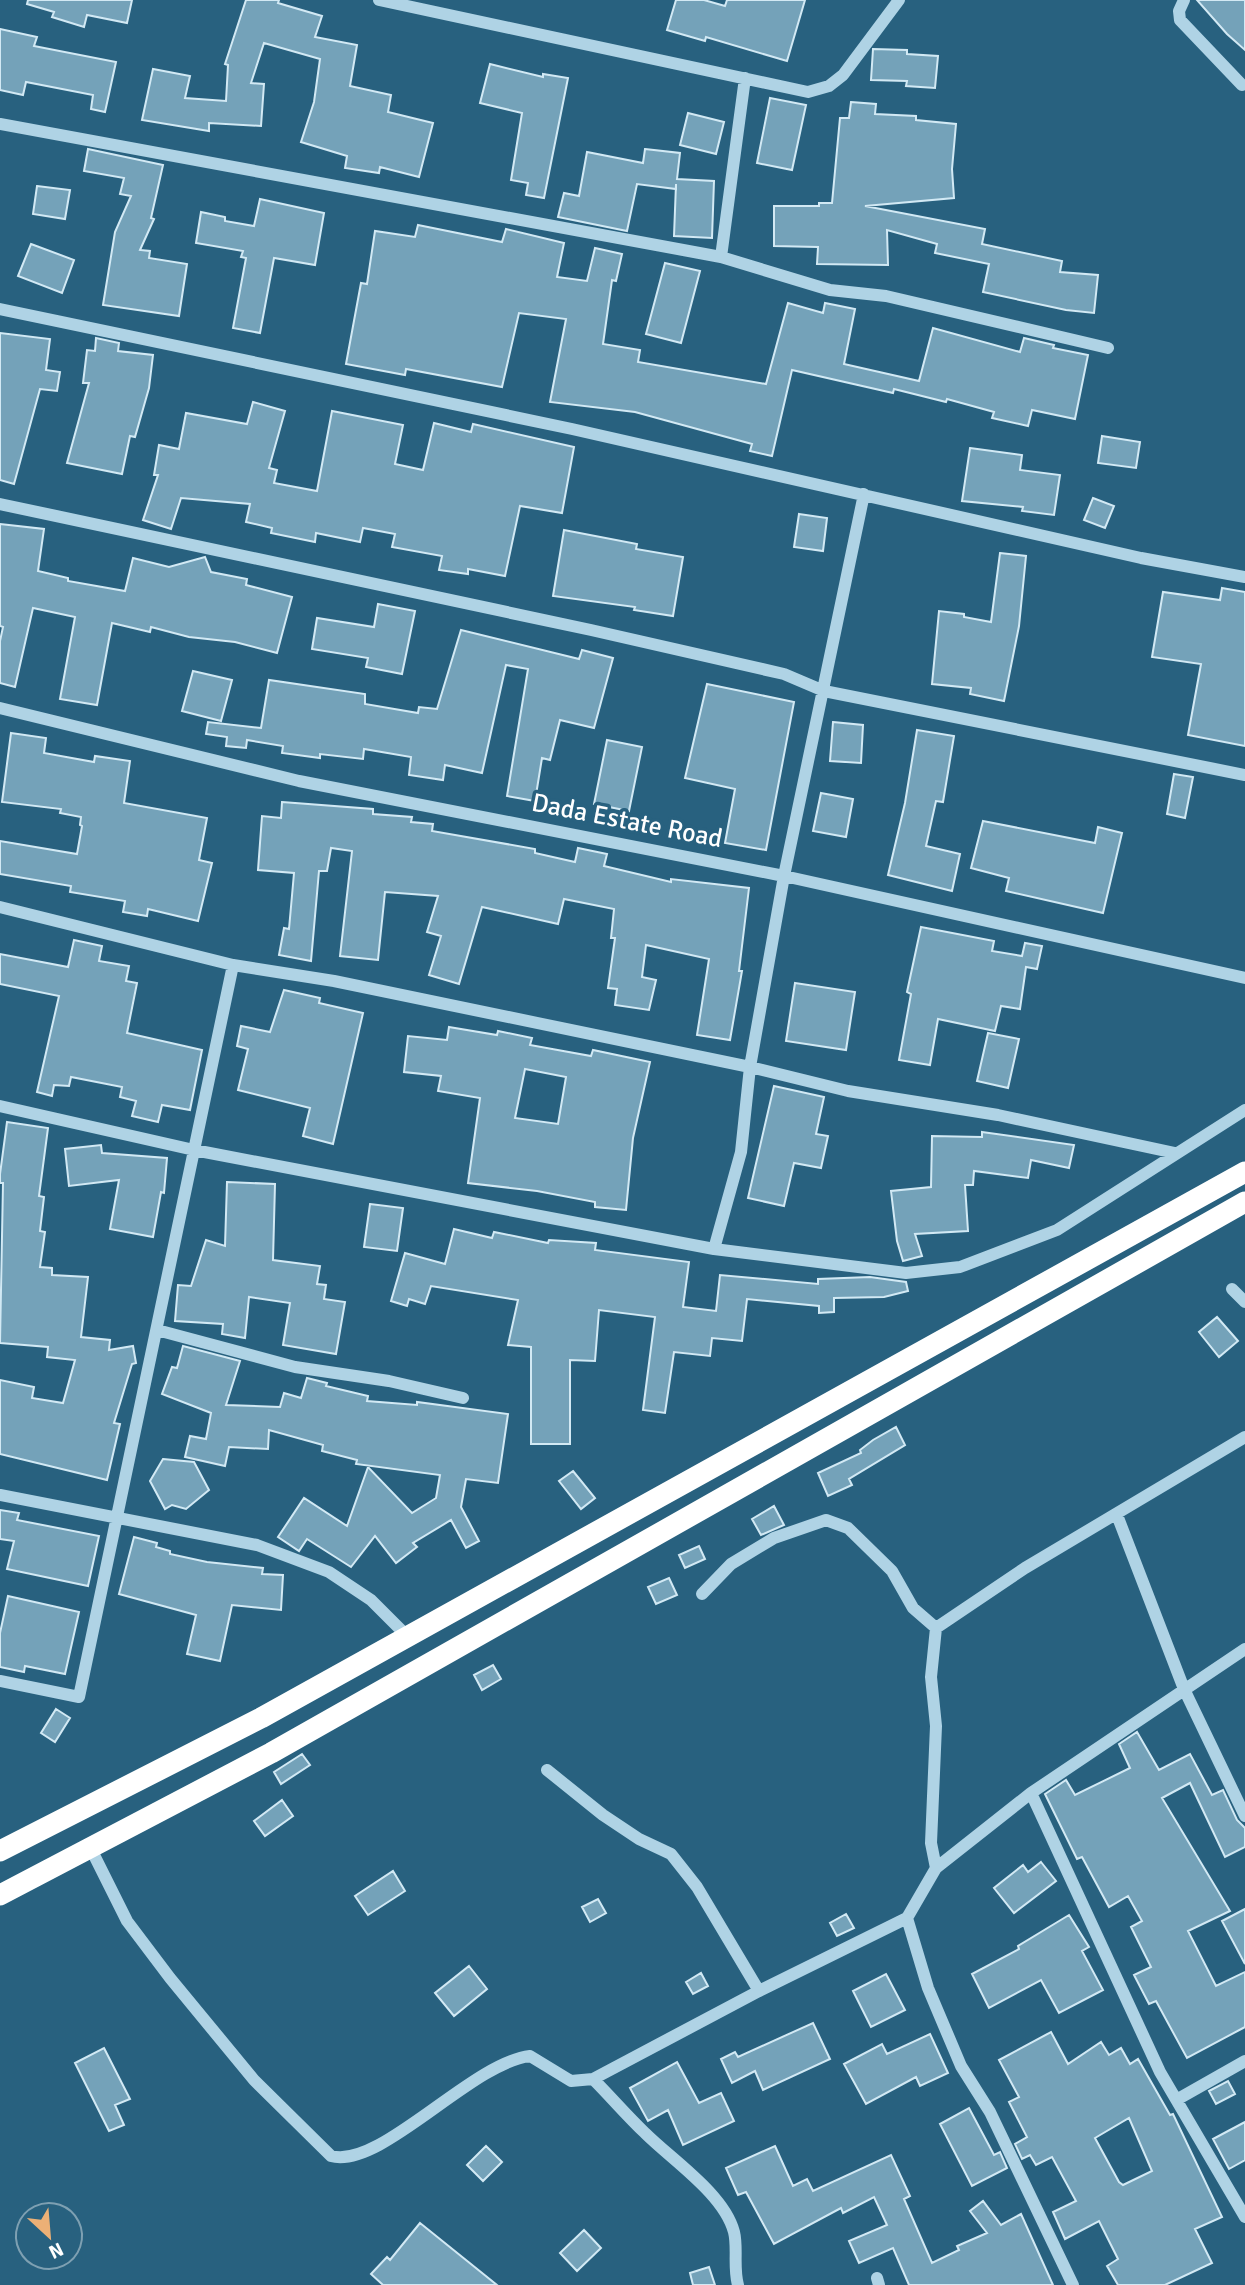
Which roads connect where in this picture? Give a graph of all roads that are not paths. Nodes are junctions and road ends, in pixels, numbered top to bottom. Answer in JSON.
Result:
{"nodes":[{"id":1,"x":379,"y":0,"type":"edge"},
{"id":2,"x":899,"y":0,"type":"edge"},
{"id":3,"x":1184,"y":0,"type":"edge"},
{"id":4,"x":745,"y":79,"type":"junction"},
{"id":5,"x":1242,"y":85,"type":"dead end"},
{"id":6,"x":0,"y":124,"type":"edge"},
{"id":7,"x":721,"y":257,"type":"junction"},
{"id":8,"x":0,"y":309,"type":"edge"},
{"id":9,"x":1108,"y":348,"type":"dead end"},
{"id":10,"x":864,"y":494,"type":"junction"},
{"id":11,"x":0,"y":504,"type":"edge"},
{"id":12,"x":1245,"y":577,"type":"edge"},
{"id":13,"x":824,"y":691,"type":"junction"},
{"id":14,"x":0,"y":708,"type":"edge"},
{"id":15,"x":1245,"y":775,"type":"edge"},
{"id":16,"x":784,"y":876,"type":"junction"},
{"id":17,"x":0,"y":907,"type":"edge"},
{"id":18,"x":233,"y":965,"type":"junction"},
{"id":19,"x":1245,"y":978,"type":"edge"},
{"id":20,"x":750,"y":1067,"type":"junction"},
{"id":21,"x":0,"y":1106,"type":"edge"},
{"id":22,"x":1245,"y":1110,"type":"edge"},
{"id":23,"x":194,"y":1150,"type":"junction"},
{"id":24,"x":1175,"y":1153,"type":"junction"},
{"id":25,"x":1245,"y":1171,"type":"edge"},
{"id":26,"x":1245,"y":1202,"type":"edge"},
{"id":27,"x":714,"y":1249,"type":"junction"},
{"id":28,"x":1232,"y":1289,"type":"dead end"},
{"id":29,"x":1245,"y":1302,"type":"edge"},
{"id":30,"x":157,"y":1330,"type":"junction"},
{"id":31,"x":463,"y":1398,"type":"dead end"},
{"id":32,"x":1245,"y":1437,"type":"edge"},
{"id":33,"x":0,"y":1495,"type":"edge"},
{"id":34,"x":1117,"y":1515,"type":"junction"},
{"id":35,"x":119,"y":1519,"type":"junction"},
{"id":36,"x":702,"y":1594,"type":"dead end"},
{"id":37,"x":936,"y":1628,"type":"junction"},
{"id":38,"x":407,"y":1636,"type":"junction"},
{"id":39,"x":1245,"y":1649,"type":"edge"},
{"id":40,"x":0,"y":1681,"type":"edge"},
{"id":41,"x":1184,"y":1689,"type":"junction"},
{"id":42,"x":547,"y":1770,"type":"dead end"},
{"id":43,"x":1031,"y":1793,"type":"junction"},
{"id":44,"x":1245,"y":1816,"type":"edge"},
{"id":45,"x":91,"y":1849,"type":"junction"},
{"id":46,"x":0,"y":1851,"type":"edge"},
{"id":47,"x":936,"y":1867,"type":"junction"},
{"id":48,"x":0,"y":1895,"type":"edge"},
{"id":49,"x":907,"y":1918,"type":"junction"},
{"id":50,"x":759,"y":1991,"type":"junction"},
{"id":51,"x":1245,"y":2061,"type":"edge"},
{"id":52,"x":593,"y":2079,"type":"junction"},
{"id":53,"x":1178,"y":2099,"type":"junction"},
{"id":54,"x":1245,"y":2217,"type":"edge"},
{"id":55,"x":738,"y":2285,"type":"edge"},
{"id":56,"x":1073,"y":2285,"type":"edge"}],
"edges":[{"from":1,"to":4,"type":"street"},
{"from":2,"to":4,"type":"street"},
{"from":3,"to":5,"type":"street"},
{"from":4,"to":7,"type":"street"},
{"from":6,"to":7,"type":"street"},
{"from":7,"to":9,"type":"street"},
{"from":8,"to":10,"type":"street"},
{"from":10,"to":12,"type":"street"},
{"from":10,"to":13,"type":"street"},
{"from":11,"to":13,"type":"street"},
{"from":13,"to":15,"type":"street"},
{"from":13,"to":16,"type":"street"},
{"from":14,"to":16,"type":"street","name":"Dada Estate Road"},
{"from":16,"to":19,"type":"street","name":"Dada Estate Road"},
{"from":16,"to":20,"type":"street"},
{"from":17,"to":18,"type":"street"},
{"from":18,"to":20,"type":"street"},
{"from":18,"to":23,"type":"street"},
{"from":20,"to":24,"type":"street"},
{"from":20,"to":27,"type":"street"},
{"from":21,"to":23,"type":"street"},
{"from":22,"to":24,"type":"street"},
{"from":23,"to":27,"type":"street"},
{"from":23,"to":30,"type":"street"},
{"from":24,"to":27,"type":"street"},
{"from":25,"to":38,"type":"highway"},
{"from":26,"to":45,"type":"highway"},
{"from":28,"to":29,"type":"street"},
{"from":30,"to":31,"type":"street"},
{"from":30,"to":35,"type":"street"},
{"from":32,"to":34,"type":"street"},
{"from":33,"to":35,"type":"street"},
{"from":34,"to":37,"type":"street"},
{"from":34,"to":41,"type":"street"},
{"from":35,"to":38,"type":"street"},
{"from":35,"to":40,"type":"street"},
{"from":36,"to":37,"type":"street"},
{"from":37,"to":47,"type":"street"},
{"from":38,"to":46,"type":"highway"},
{"from":39,"to":41,"type":"street"},
{"from":41,"to":43,"type":"street"},
{"from":41,"to":44,"type":"street"},
{"from":42,"to":50,"type":"street"},
{"from":43,"to":47,"type":"street"},
{"from":43,"to":53,"type":"street"},
{"from":45,"to":48,"type":"highway"},
{"from":45,"to":52,"type":"street"},
{"from":47,"to":49,"type":"street"},
{"from":49,"to":50,"type":"street"},
{"from":49,"to":56,"type":"street"},
{"from":50,"to":52,"type":"street"},
{"from":51,"to":53,"type":"street"},
{"from":52,"to":55,"type":"street"},
{"from":53,"to":54,"type":"street"}]}
